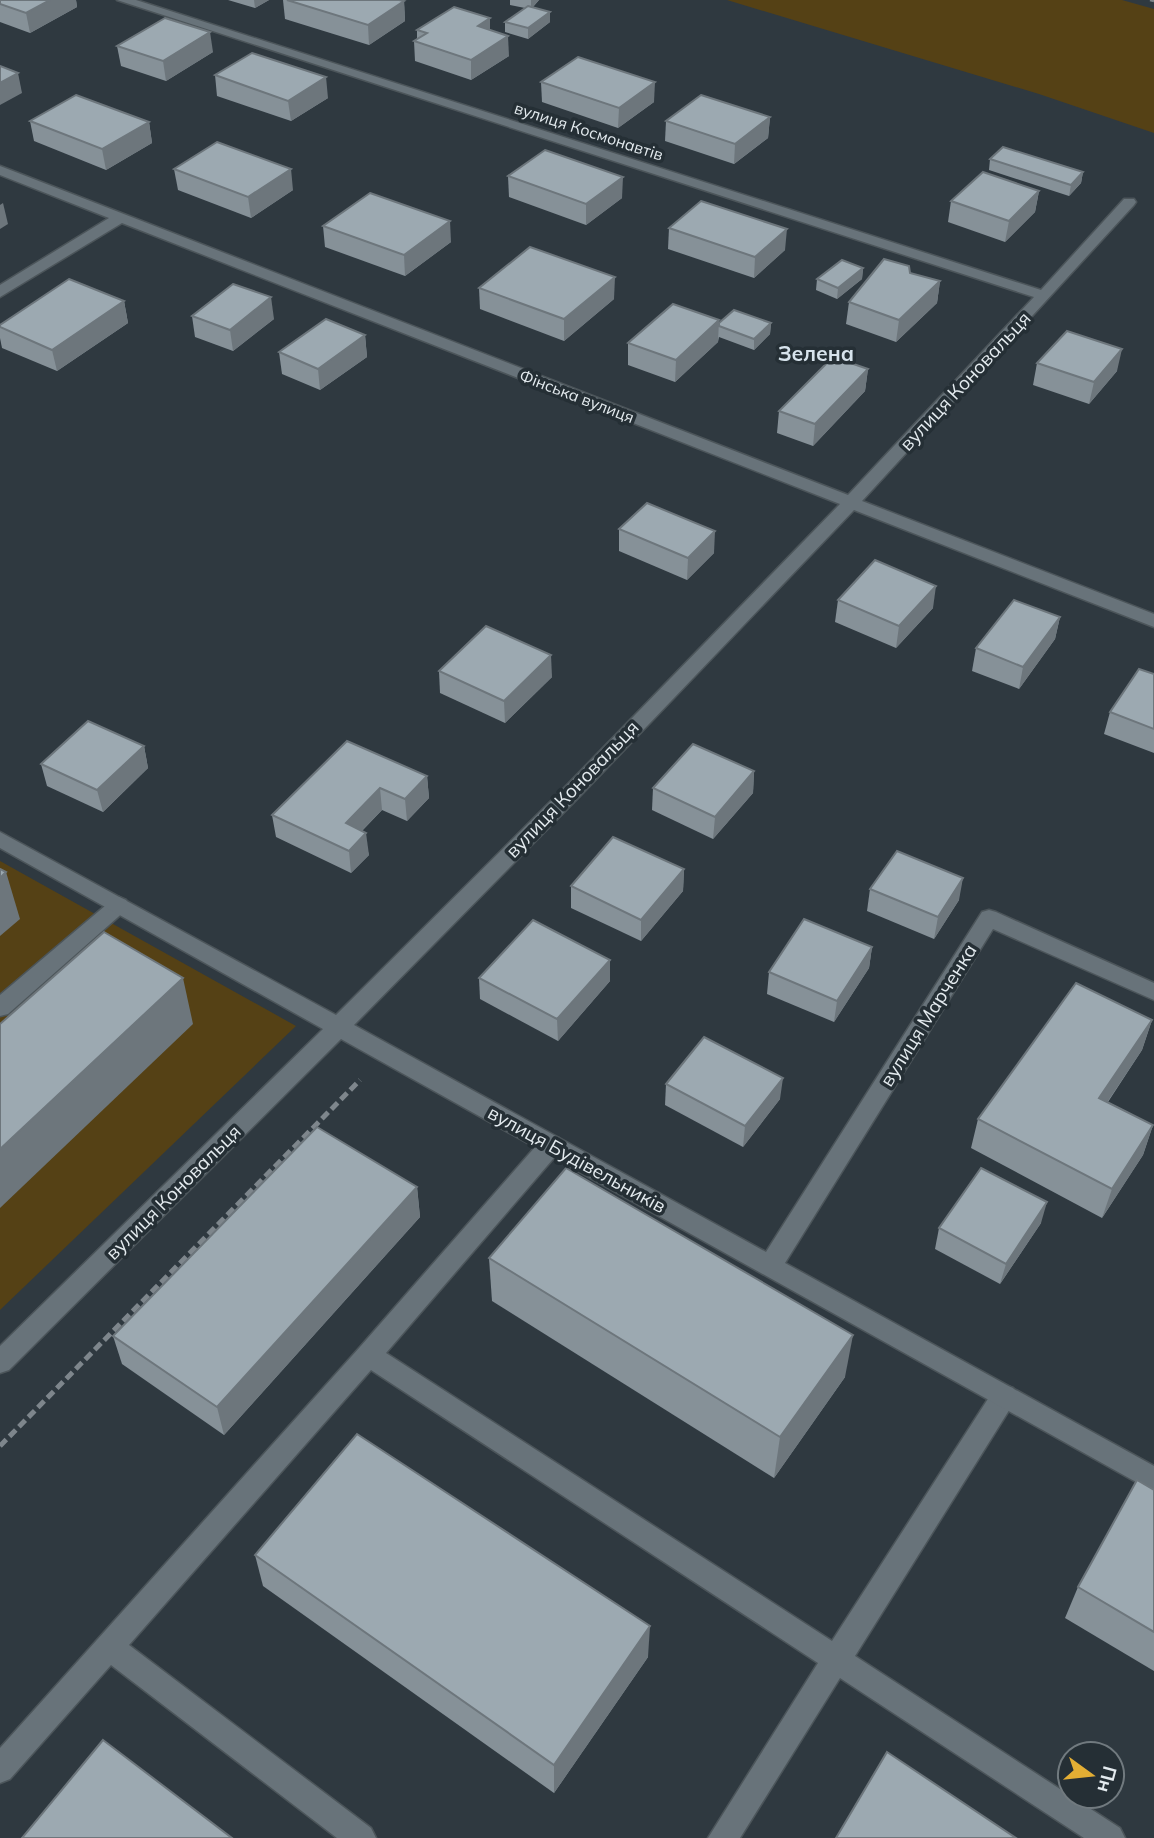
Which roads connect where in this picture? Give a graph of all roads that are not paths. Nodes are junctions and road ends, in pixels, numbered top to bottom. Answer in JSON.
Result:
{"nodes":[{"id":1,"x":123,"y":0,"type":"edge"},
{"id":2,"x":0,"y":170,"type":"edge"},
{"id":3,"x":1129,"y":202,"type":"dead end"},
{"id":4,"x":119,"y":218,"type":"junction"},
{"id":5,"x":0,"y":292,"type":"edge"},
{"id":6,"x":1045,"y":296,"type":"junction"},
{"id":7,"x":852,"y":502,"type":"junction"},
{"id":8,"x":1154,"y":621,"type":"edge"},
{"id":9,"x":0,"y":839,"type":"edge"},
{"id":10,"x":119,"y":905,"type":"junction"},
{"id":11,"x":1154,"y":992,"type":"edge"},
{"id":12,"x":0,"y":1008,"type":"edge"},
{"id":13,"x":339,"y":1028,"type":"junction"},
{"id":14,"x":551,"y":1145,"type":"junction"},
{"id":15,"x":770,"y":1266,"type":"junction"},
{"id":16,"x":369,"y":1355,"type":"junction"},
{"id":17,"x":0,"y":1362,"type":"edge"},
{"id":18,"x":1004,"y":1396,"type":"junction"},
{"id":19,"x":1154,"y":1480,"type":"edge"},
{"id":20,"x":109,"y":1647,"type":"junction"},
{"id":21,"x":835,"y":1658,"type":"junction"},
{"id":22,"x":0,"y":1769,"type":"edge"},
{"id":23,"x":361,"y":1838,"type":"edge"},
{"id":24,"x":723,"y":1838,"type":"edge"},
{"id":25,"x":1110,"y":1838,"type":"edge"}],
"edges":[{"from":1,"to":6,"type":"street","name":"вулиця Космонавтів"},
{"from":2,"to":4,"type":"street","name":"Фінська вулиця"},
{"from":3,"to":6,"type":"street","name":"вулиця Коновальця"},
{"from":4,"to":5,"type":"street"},
{"from":4,"to":7,"type":"street","name":"Фінська вулиця"},
{"from":6,"to":7,"type":"street","name":"вулиця Коновальця"},
{"from":7,"to":8,"type":"street","name":"Фінська вулиця"},
{"from":7,"to":13,"type":"street","name":"вулиця Коновальця"},
{"from":9,"to":10,"type":"street","name":"вулиця Будівельників"},
{"from":10,"to":12,"type":"street"},
{"from":10,"to":13,"type":"street","name":"вулиця Будівельників"},
{"from":11,"to":15,"type":"street","name":"вулиця Марченка"},
{"from":13,"to":14,"type":"street","name":"вулиця Будівельників"},
{"from":13,"to":17,"type":"street","name":"вулиця Коновальця"},
{"from":14,"to":15,"type":"street","name":"вулиця Будівельників"},
{"from":14,"to":16,"type":"street"},
{"from":15,"to":18,"type":"street","name":"вулиця Будівельників"},
{"from":16,"to":20,"type":"street"},
{"from":16,"to":21,"type":"street"},
{"from":18,"to":19,"type":"street","name":"вулиця Будівельників"},
{"from":18,"to":21,"type":"street"},
{"from":20,"to":22,"type":"street"},
{"from":20,"to":23,"type":"street"},
{"from":21,"to":24,"type":"street"},
{"from":21,"to":25,"type":"street"}]}
